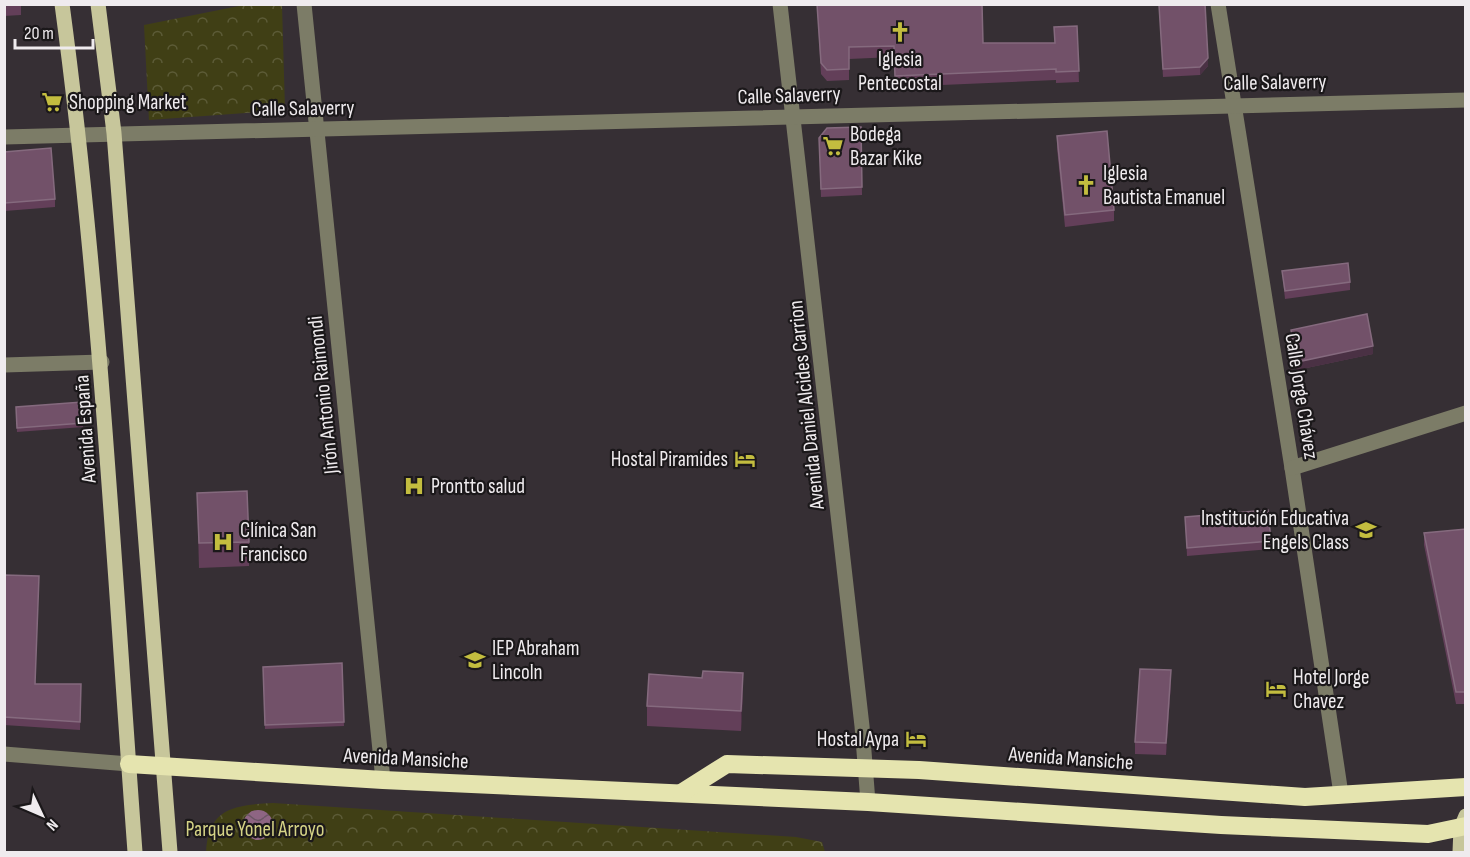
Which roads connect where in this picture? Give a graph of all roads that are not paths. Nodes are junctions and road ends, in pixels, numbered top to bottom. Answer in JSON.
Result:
{"nodes":[{"id":1,"x":62,"y":4,"type":"edge"},
{"id":2,"x":98,"y":4,"type":"edge"},
{"id":3,"x":304,"y":4,"type":"edge"},
{"id":4,"x":780,"y":4,"type":"edge"},
{"id":5,"x":1218,"y":4,"type":"edge"},
{"id":6,"x":1466,"y":100,"type":"edge"},
{"id":7,"x":1234,"y":104,"type":"junction"},
{"id":8,"x":795,"y":116,"type":"junction"},
{"id":9,"x":317,"y":128,"type":"junction"},
{"id":10,"x":80,"y":134,"type":"junction"},
{"id":11,"x":114,"y":134,"type":"junction"},
{"id":12,"x":4,"y":137,"type":"edge"},
{"id":13,"x":102,"y":362,"type":"junction"},
{"id":14,"x":4,"y":365,"type":"edge"},
{"id":15,"x":1466,"y":413,"type":"edge"},
{"id":16,"x":1292,"y":468,"type":"junction"},
{"id":17,"x":4,"y":754,"type":"edge"},
{"id":18,"x":129,"y":764,"type":"junction"},
{"id":19,"x":164,"y":766,"type":"junction"},
{"id":20,"x":866,"y":767,"type":"junction"},
{"id":21,"x":383,"y":780,"type":"junction"},
{"id":22,"x":1466,"y":787,"type":"edge"},
{"id":23,"x":681,"y":793,"type":"junction"},
{"id":24,"x":1341,"y":794,"type":"junction"},
{"id":25,"x":868,"y":802,"type":"junction"},
{"id":26,"x":1464,"y":823,"type":"edge"},
{"id":27,"x":135,"y":852,"type":"edge"},
{"id":28,"x":170,"y":852,"type":"edge"},
{"id":29,"x":1460,"y":852,"type":"edge"}],
"edges":[{"from":1,"to":10,"type":"main road","name":"Avenida España"},
{"from":2,"to":11,"type":"main road"},
{"from":3,"to":9,"type":"street","name":"Jirón Antonio Raimondi"},
{"from":4,"to":8,"type":"street","name":"Avenida Daniel Alcides Carrion"},
{"from":5,"to":7,"type":"street","name":"Calle Jorge Chávez"},
{"from":6,"to":7,"type":"street","name":"Calle Salaverry"},
{"from":7,"to":8,"type":"street","name":"Calle Salaverry"},
{"from":7,"to":16,"type":"street","name":"Calle Jorge Chávez"},
{"from":8,"to":9,"type":"street","name":"Calle Salaverry"},
{"from":8,"to":20,"type":"street","name":"Avenida Daniel Alcides Carrion"},
{"from":9,"to":11,"type":"street","name":"Calle Salaverry"},
{"from":9,"to":21,"type":"street","name":"Jirón Antonio Raimondi"},
{"from":10,"to":11,"type":"street","name":"Calle Salaverry"},
{"from":10,"to":12,"type":"street","name":"Calle Salaverry"},
{"from":10,"to":13,"type":"main road","name":"Avenida España"},
{"from":11,"to":19,"type":"main road"},
{"from":13,"to":14,"type":"street"},
{"from":13,"to":18,"type":"main road","name":"Avenida España"},
{"from":15,"to":16,"type":"street"},
{"from":16,"to":24,"type":"street","name":"Calle Jorge Chávez"},
{"from":17,"to":18,"type":"street"},
{"from":18,"to":19,"type":"highway","name":"Avenida Mansiche"},
{"from":18,"to":27,"type":"main road","name":"Avenida España"},
{"from":19,"to":21,"type":"highway","name":"Avenida Mansiche"},
{"from":19,"to":28,"type":"main road"},
{"from":20,"to":23,"type":"highway","name":"Avenida Mansiche"},
{"from":20,"to":24,"type":"highway","name":"Avenida Mansiche"},
{"from":20,"to":25,"type":"street","name":"Avenida Daniel Alcides Carrion"},
{"from":21,"to":23,"type":"highway","name":"Avenida Mansiche"},
{"from":22,"to":24,"type":"highway","name":"Avenida Mansiche"},
{"from":23,"to":25,"type":"highway","name":"Avenida Mansiche"},
{"from":25,"to":26,"type":"highway","name":"Avenida Mansiche"},
{"from":26,"to":29,"type":"main road"}]}
